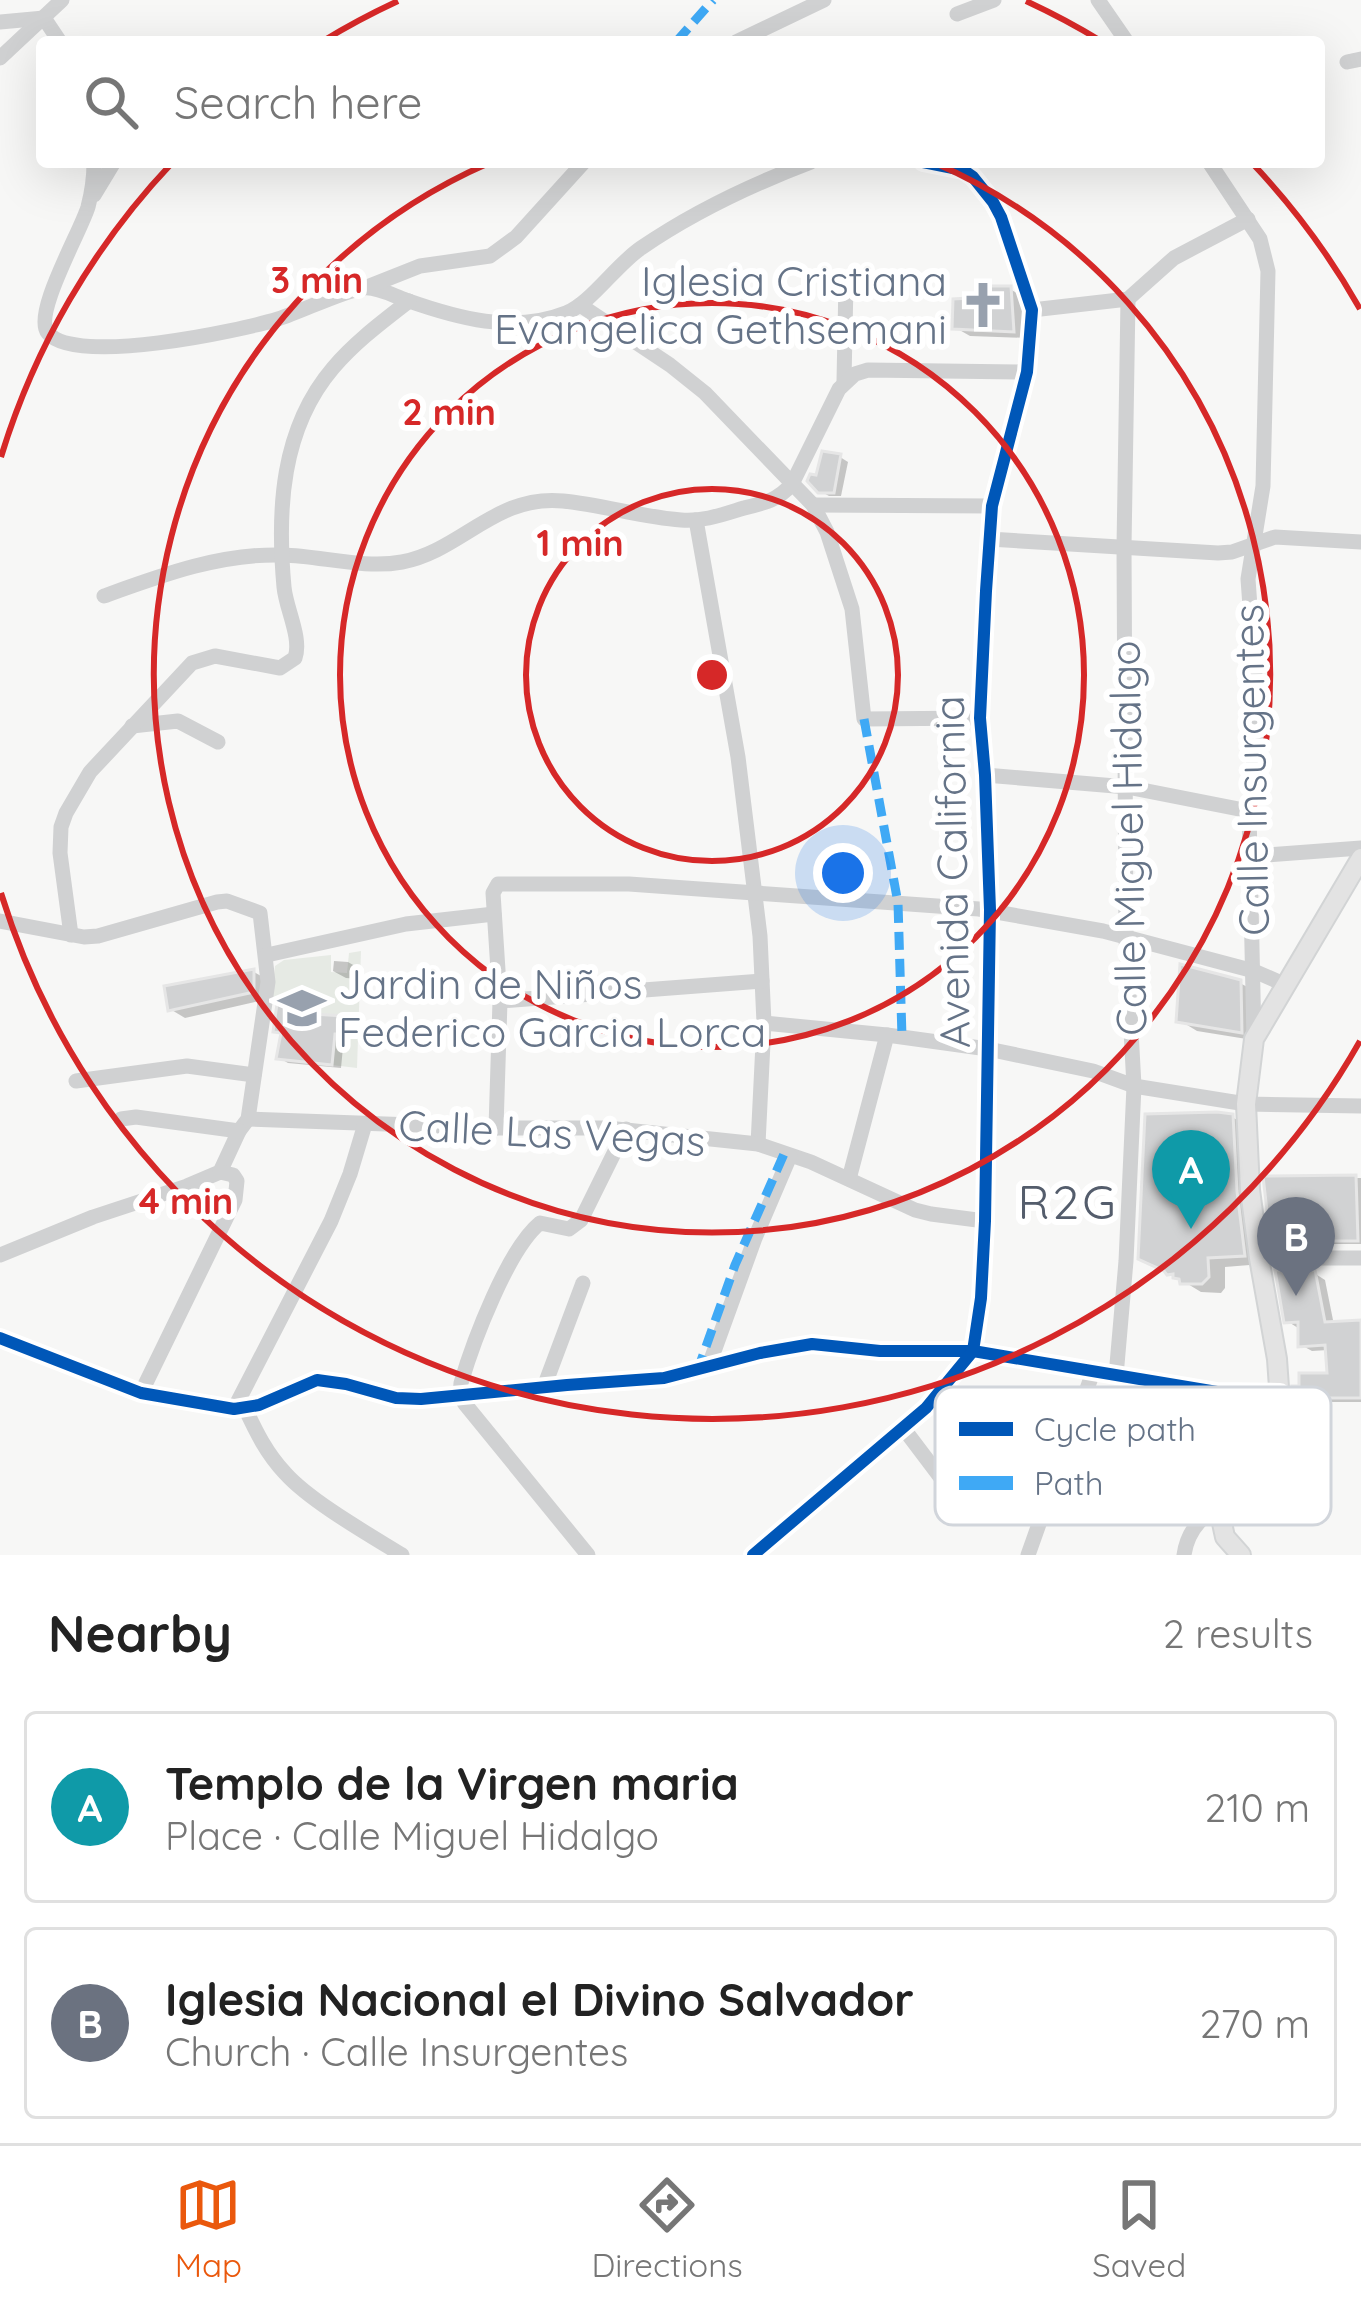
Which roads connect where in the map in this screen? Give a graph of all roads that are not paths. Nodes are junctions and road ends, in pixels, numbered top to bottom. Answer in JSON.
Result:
{"nodes":[{"id":1,"x":62,"y":0,"type":"edge"},
{"id":2,"x":824,"y":0,"type":"edge"},
{"id":3,"x":994,"y":0,"type":"edge"},
{"id":4,"x":1098,"y":0,"type":"edge"},
{"id":5,"x":957,"y":14,"type":"dead end"},
{"id":6,"x":44,"y":18,"type":"junction"},
{"id":7,"x":0,"y":22,"type":"edge"},
{"id":8,"x":57,"y":36,"type":"edge"},
{"id":9,"x":749,"y":36,"type":"edge"},
{"id":10,"x":1122,"y":36,"type":"edge"},
{"id":11,"x":0,"y":58,"type":"edge"},
{"id":12,"x":94,"y":168,"type":"edge"},
{"id":13,"x":110,"y":168,"type":"edge"},
{"id":14,"x":578,"y":168,"type":"edge"},
{"id":15,"x":797,"y":168,"type":"edge"},
{"id":16,"x":953,"y":168,"type":"edge"},
{"id":17,"x":1213,"y":168,"type":"edge"},
{"id":18,"x":88,"y":204,"type":"junction"},
{"id":19,"x":1248,"y":219,"type":"junction"},
{"id":20,"x":846,"y":282,"type":"dead end"},
{"id":21,"x":367,"y":287,"type":"junction"},
{"id":22,"x":1128,"y":299,"type":"junction"},
{"id":23,"x":409,"y":302,"type":"junction"},
{"id":24,"x":580,"y":305,"type":"junction"},
{"id":25,"x":1032,"y":310,"type":"junction"},
{"id":26,"x":1027,"y":372,"type":"junction"},
{"id":27,"x":844,"y":381,"type":"junction"},
{"id":28,"x":792,"y":484,"type":"junction"},
{"id":29,"x":813,"y":505,"type":"junction"},
{"id":30,"x":992,"y":506,"type":"junction"},
{"id":31,"x":696,"y":520,"type":"junction"},
{"id":32,"x":989,"y":539,"type":"junction"},
{"id":33,"x":1361,"y":542,"type":"edge"},
{"id":34,"x":1252,"y":544,"type":"junction"},
{"id":35,"x":1124,"y":547,"type":"junction"},
{"id":36,"x":281,"y":555,"type":"junction"},
{"id":37,"x":104,"y":596,"type":"dead end"},
{"id":38,"x":980,"y":718,"type":"junction"},
{"id":39,"x":132,"y":726,"type":"junction"},
{"id":40,"x":218,"y":742,"type":"dead end"},
{"id":41,"x":985,"y":775,"type":"junction"},
{"id":42,"x":1127,"y":788,"type":"junction"},
{"id":43,"x":1250,"y":811,"type":"junction"},
{"id":44,"x":1361,"y":848,"type":"edge"},
{"id":45,"x":1252,"y":856,"type":"junction"},
{"id":46,"x":1361,"y":858,"type":"edge"},
{"id":47,"x":753,"y":894,"type":"junction"},
{"id":48,"x":990,"y":910,"type":"junction"},
{"id":49,"x":494,"y":914,"type":"junction"},
{"id":50,"x":0,"y":921,"type":"edge"},
{"id":51,"x":70,"y":934,"type":"junction"},
{"id":52,"x":1126,"y":938,"type":"junction"},
{"id":53,"x":267,"y":955,"type":"junction"},
{"id":54,"x":1254,"y":970,"type":"junction"},
{"id":55,"x":762,"y":981,"type":"junction"},
{"id":56,"x":1286,"y":986,"type":"junction"},
{"id":57,"x":500,"y":1001,"type":"junction"},
{"id":58,"x":764,"y":1023,"type":"junction"},
{"id":59,"x":887,"y":1035,"type":"junction"},
{"id":60,"x":1254,"y":1039,"type":"junction"},
{"id":61,"x":988,"y":1049,"type":"junction"},
{"id":62,"x":254,"y":1075,"type":"junction"},
{"id":63,"x":76,"y":1081,"type":"dead end"},
{"id":64,"x":1134,"y":1086,"type":"junction"},
{"id":65,"x":1246,"y":1104,"type":"junction"},
{"id":66,"x":1361,"y":1106,"type":"edge"},
{"id":67,"x":121,"y":1119,"type":"dead end"},
{"id":68,"x":365,"y":1124,"type":"junction"},
{"id":69,"x":243,"y":1125,"type":"junction"},
{"id":70,"x":496,"y":1128,"type":"junction"},
{"id":71,"x":626,"y":1129,"type":"junction"},
{"id":72,"x":758,"y":1144,"type":"junction"},
{"id":73,"x":790,"y":1156,"type":"junction"},
{"id":74,"x":220,"y":1172,"type":"junction"},
{"id":75,"x":849,"y":1178,"type":"junction"},
{"id":76,"x":985,"y":1221,"type":"junction"},
{"id":77,"x":0,"y":1255,"type":"edge"},
{"id":78,"x":1259,"y":1258,"type":"junction"},
{"id":79,"x":1361,"y":1258,"type":"edge"},
{"id":80,"x":583,"y":1283,"type":"dead end"},
{"id":81,"x":0,"y":1338,"type":"edge"},
{"id":82,"x":973,"y":1351,"type":"junction"},
{"id":83,"x":708,"y":1368,"type":"junction"},
{"id":84,"x":1093,"y":1372,"type":"junction"},
{"id":85,"x":1115,"y":1376,"type":"junction"},
{"id":86,"x":544,"y":1387,"type":"junction"},
{"id":87,"x":944,"y":1387,"type":"edge"},
{"id":88,"x":1088,"y":1387,"type":"edge"},
{"id":89,"x":1185,"y":1387,"type":"edge"},
{"id":90,"x":1279,"y":1387,"type":"edge"},
{"id":91,"x":141,"y":1393,"type":"junction"},
{"id":92,"x":460,"y":1396,"type":"junction"},
{"id":93,"x":935,"y":1398,"type":"edge"},
{"id":94,"x":239,"y":1409,"type":"junction"},
{"id":95,"x":904,"y":1429,"type":"junction"},
{"id":96,"x":935,"y":1471,"type":"edge"},
{"id":97,"x":1039,"y":1525,"type":"edge"},
{"id":98,"x":1195,"y":1525,"type":"edge"},
{"id":99,"x":1222,"y":1525,"type":"edge"},
{"id":100,"x":755,"y":1554,"type":"edge"},
{"id":101,"x":402,"y":1555,"type":"edge"},
{"id":102,"x":588,"y":1555,"type":"edge"},
{"id":103,"x":1028,"y":1555,"type":"edge"},
{"id":104,"x":1184,"y":1555,"type":"edge"},
{"id":105,"x":1241,"y":1555,"type":"edge"}],
"edges":[{"from":1,"to":6,"type":"street"},
{"from":2,"to":9,"type":"street"},
{"from":3,"to":5,"type":"street"},
{"from":4,"to":10,"type":"street"},
{"from":6,"to":7,"type":"street"},
{"from":6,"to":8,"type":"street"},
{"from":6,"to":11,"type":"street"},
{"from":12,"to":18,"type":"street"},
{"from":13,"to":18,"type":"street"},
{"from":14,"to":21,"type":"street"},
{"from":15,"to":24,"type":"street"},
{"from":16,"to":25,"type":"street","name":"Avenida California"},
{"from":17,"to":19,"type":"street","name":"Calle Insurgentes"},
{"from":18,"to":21,"type":"street"},
{"from":19,"to":22,"type":"street"},
{"from":19,"to":34,"type":"street","name":"Calle Insurgentes"},
{"from":20,"to":27,"type":"street"},
{"from":21,"to":23,"type":"street"},
{"from":22,"to":25,"type":"street"},
{"from":22,"to":35,"type":"street","name":"Calle Miguel Hidalgo"},
{"from":23,"to":24,"type":"street"},
{"from":23,"to":36,"type":"street"},
{"from":24,"to":28,"type":"street"},
{"from":25,"to":26,"type":"street","name":"Avenida California"},
{"from":26,"to":27,"type":"street"},
{"from":26,"to":30,"type":"street","name":"Avenida California"},
{"from":27,"to":28,"type":"street"},
{"from":28,"to":29,"type":"street"},
{"from":28,"to":31,"type":"street"},
{"from":29,"to":30,"type":"street"},
{"from":29,"to":38,"type":"street"},
{"from":30,"to":32,"type":"street","name":"Avenida California"},
{"from":31,"to":36,"type":"street"},
{"from":31,"to":47,"type":"street"},
{"from":32,"to":35,"type":"street"},
{"from":32,"to":38,"type":"street","name":"Avenida California"},
{"from":33,"to":34,"type":"street"},
{"from":34,"to":35,"type":"street"},
{"from":34,"to":43,"type":"street","name":"Calle Insurgentes"},
{"from":35,"to":42,"type":"street","name":"Calle Miguel Hidalgo"},
{"from":36,"to":37,"type":"street"},
{"from":36,"to":39,"type":"street"},
{"from":38,"to":41,"type":"street","name":"Avenida California"},
{"from":39,"to":40,"type":"street"},
{"from":39,"to":51,"type":"street"},
{"from":41,"to":42,"type":"street"},
{"from":41,"to":48,"type":"street","name":"Avenida California"},
{"from":42,"to":43,"type":"street"},
{"from":42,"to":52,"type":"street","name":"Calle Miguel Hidalgo"},
{"from":43,"to":45,"type":"street","name":"Calle Insurgentes"},
{"from":44,"to":45,"type":"street"},
{"from":45,"to":54,"type":"street","name":"Calle Insurgentes"},
{"from":46,"to":56,"type":"main road"},
{"from":47,"to":48,"type":"street"},
{"from":47,"to":49,"type":"street"},
{"from":47,"to":55,"type":"street"},
{"from":48,"to":52,"type":"street"},
{"from":48,"to":61,"type":"street","name":"Avenida California"},
{"from":49,"to":53,"type":"street"},
{"from":49,"to":57,"type":"street"},
{"from":50,"to":51,"type":"street"},
{"from":51,"to":53,"type":"street"},
{"from":52,"to":54,"type":"street"},
{"from":52,"to":64,"type":"street","name":"Calle Miguel Hidalgo"},
{"from":53,"to":62,"type":"street"},
{"from":54,"to":56,"type":"street"},
{"from":54,"to":60,"type":"street","name":"Calle Insurgentes"},
{"from":55,"to":57,"type":"street"},
{"from":55,"to":58,"type":"street"},
{"from":56,"to":60,"type":"main road"},
{"from":57,"to":70,"type":"street"},
{"from":58,"to":59,"type":"street"},
{"from":58,"to":72,"type":"street"},
{"from":59,"to":61,"type":"street"},
{"from":59,"to":75,"type":"street"},
{"from":60,"to":65,"type":"main road","name":"Calle Insurgentes"},
{"from":61,"to":64,"type":"street"},
{"from":61,"to":76,"type":"street","name":"Avenida California"},
{"from":62,"to":63,"type":"street"},
{"from":62,"to":69,"type":"street"},
{"from":64,"to":65,"type":"street"},
{"from":64,"to":85,"type":"street","name":"Calle Miguel Hidalgo"},
{"from":65,"to":66,"type":"street"},
{"from":65,"to":78,"type":"main road","name":"Calle Insurgentes"},
{"from":67,"to":69,"type":"street","name":"Calle Las Vegas"},
{"from":68,"to":69,"type":"street","name":"Calle Las Vegas"},
{"from":68,"to":70,"type":"street","name":"Calle Las Vegas"},
{"from":68,"to":94,"type":"street"},
{"from":69,"to":74,"type":"street"},
{"from":70,"to":71,"type":"street","name":"Calle Las Vegas"},
{"from":71,"to":72,"type":"street","name":"Calle Las Vegas"},
{"from":71,"to":92,"type":"street"},
{"from":72,"to":73,"type":"street","name":"Calle Las Vegas"},
{"from":73,"to":75,"type":"street","name":"Calle Las Vegas"},
{"from":73,"to":83,"type":"street"},
{"from":74,"to":77,"type":"street"},
{"from":74,"to":91,"type":"street"},
{"from":75,"to":76,"type":"street","name":"Calle Las Vegas"},
{"from":76,"to":82,"type":"street","name":"Avenida California"},
{"from":78,"to":79,"type":"street"},
{"from":78,"to":90,"type":"main road","name":"Calle Insurgentes"},
{"from":80,"to":86,"type":"street"},
{"from":81,"to":91,"type":"street"},
{"from":82,"to":83,"type":"street"},
{"from":82,"to":84,"type":"street"},
{"from":82,"to":87,"type":"street"},
{"from":83,"to":86,"type":"street"},
{"from":84,"to":85,"type":"street"},
{"from":84,"to":88,"type":"street"},
{"from":85,"to":89,"type":"street"},
{"from":86,"to":92,"type":"street"},
{"from":91,"to":94,"type":"street"},
{"from":92,"to":94,"type":"street"},
{"from":92,"to":102,"type":"street"},
{"from":93,"to":95,"type":"street"},
{"from":94,"to":101,"type":"street"},
{"from":95,"to":96,"type":"street"},
{"from":95,"to":100,"type":"street"},
{"from":97,"to":103,"type":"street"},
{"from":98,"to":104,"type":"street"},
{"from":99,"to":105,"type":"main road"}]}
